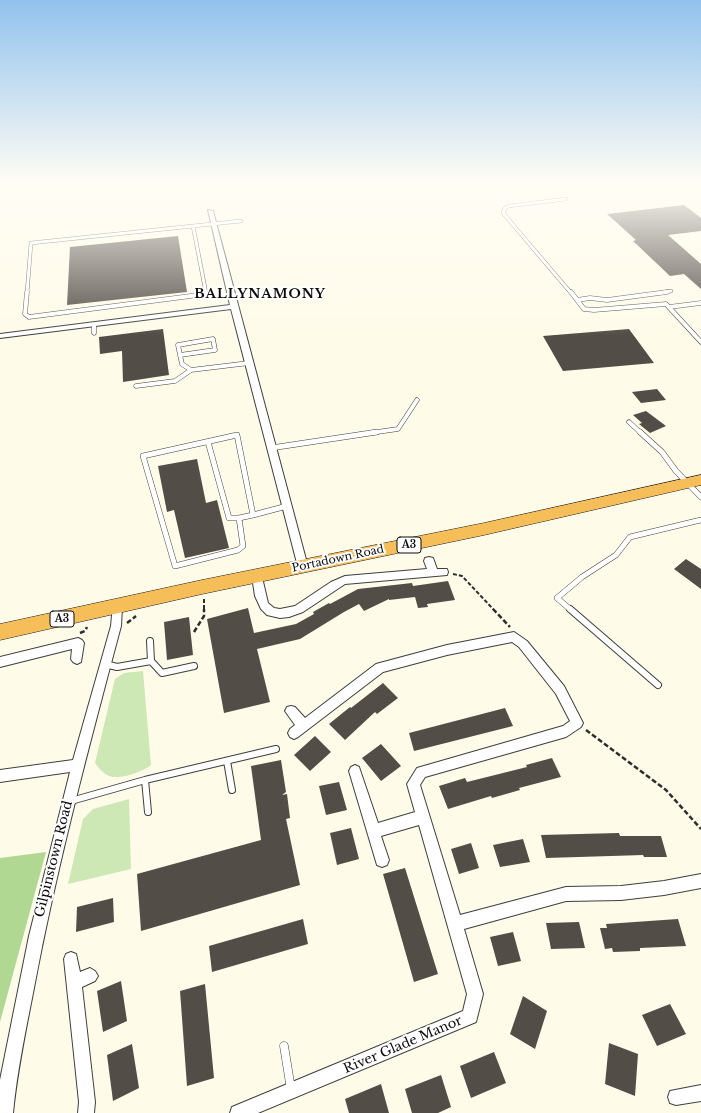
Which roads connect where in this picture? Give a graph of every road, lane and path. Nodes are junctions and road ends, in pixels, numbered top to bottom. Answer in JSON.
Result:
{"nodes":[{"id":1,"x":136,"y":232,"type":"edge"},
{"id":2,"x":194,"y":232,"type":"edge"},
{"id":3,"x":215,"y":232,"type":"edge"},
{"id":4,"x":520,"y":232,"type":"edge"},
{"id":5,"x":671,"y":291,"type":"dead end"},
{"id":6,"x":577,"y":300,"type":"junction"},
{"id":7,"x":701,"y":303,"type":"edge"},
{"id":8,"x":234,"y":307,"type":"junction"},
{"id":9,"x":669,"y":307,"type":"junction"},
{"id":10,"x":94,"y":324,"type":"junction"},
{"id":11,"x":94,"y":333,"type":"dead end"},
{"id":12,"x":0,"y":336,"type":"edge"},
{"id":13,"x":701,"y":342,"type":"edge"},
{"id":14,"x":180,"y":355,"type":"junction"},
{"id":15,"x":248,"y":362,"type":"junction"},
{"id":16,"x":191,"y":370,"type":"junction"},
{"id":17,"x":136,"y":386,"type":"dead end"},
{"id":18,"x":417,"y":400,"type":"dead end"},
{"id":19,"x":629,"y":422,"type":"dead end"},
{"id":20,"x":208,"y":442,"type":"junction"},
{"id":21,"x":271,"y":448,"type":"junction"},
{"id":22,"x":695,"y":482,"type":"edge"},
{"id":23,"x":701,"y":497,"type":"edge"},
{"id":24,"x":286,"y":506,"type":"junction"},
{"id":25,"x":253,"y":515,"type":"junction"},
{"id":26,"x":239,"y":518,"type":"junction"},
{"id":27,"x":701,"y":520,"type":"edge"},
{"id":28,"x":429,"y":561,"type":"dead end"},
{"id":29,"x":303,"y":567,"type":"junction"},
{"id":30,"x":438,"y":573,"type":"junction"},
{"id":31,"x":257,"y":576,"type":"junction"},
{"id":32,"x":204,"y":598,"type":"dead end"},
{"id":33,"x":117,"y":607,"type":"junction"},
{"id":34,"x":0,"y":632,"type":"edge"},
{"id":35,"x":194,"y":632,"type":"dead end"},
{"id":36,"x":514,"y":637,"type":"junction"},
{"id":37,"x":150,"y":641,"type":"dead end"},
{"id":38,"x":77,"y":659,"type":"dead end"},
{"id":39,"x":151,"y":661,"type":"junction"},
{"id":40,"x":0,"y":662,"type":"edge"},
{"id":41,"x":105,"y":664,"type":"junction"},
{"id":42,"x":194,"y":666,"type":"dead end"},
{"id":43,"x":658,"y":685,"type":"dead end"},
{"id":44,"x":290,"y":711,"type":"dead end"},
{"id":45,"x":577,"y":723,"type":"junction"},
{"id":46,"x":276,"y":749,"type":"dead end"},
{"id":47,"x":227,"y":761,"type":"junction"},
{"id":48,"x":78,"y":765,"type":"junction"},
{"id":49,"x":355,"y":771,"type":"dead end"},
{"id":50,"x":0,"y":776,"type":"edge"},
{"id":51,"x":145,"y":780,"type":"junction"},
{"id":52,"x":232,"y":790,"type":"dead end"},
{"id":53,"x":68,"y":802,"type":"junction"},
{"id":54,"x":148,"y":812,"type":"dead end"},
{"id":55,"x":422,"y":817,"type":"junction"},
{"id":56,"x":701,"y":829,"type":"edge"},
{"id":57,"x":374,"y":831,"type":"junction"},
{"id":58,"x":382,"y":860,"type":"dead end"},
{"id":59,"x":701,"y":881,"type":"edge"},
{"id":60,"x":455,"y":924,"type":"junction"},
{"id":61,"x":71,"y":959,"type":"dead end"},
{"id":62,"x":90,"y":976,"type":"dead end"},
{"id":63,"x":73,"y":983,"type":"junction"},
{"id":64,"x":284,"y":1046,"type":"dead end"},
{"id":65,"x":291,"y":1092,"type":"junction"},
{"id":66,"x":701,"y":1093,"type":"edge"},
{"id":67,"x":676,"y":1097,"type":"dead end"},
{"id":68,"x":257,"y":1109,"type":"edge"},
{"id":69,"x":5,"y":1113,"type":"edge"},
{"id":70,"x":86,"y":1113,"type":"edge"},
{"id":71,"x":238,"y":1113,"type":"edge"}],
"edges":[{"from":1,"to":2,"type":"lane"},
{"from":3,"to":8,"type":"street"},
{"from":4,"to":6,"type":"lane"},
{"from":5,"to":6,"type":"lane"},
{"from":6,"to":9,"type":"lane"},
{"from":7,"to":9,"type":"lane"},
{"from":8,"to":10,"type":"street"},
{"from":8,"to":15,"type":"street"},
{"from":9,"to":13,"type":"lane"},
{"from":10,"to":11,"type":"lane"},
{"from":10,"to":12,"type":"street"},
{"from":14,"to":14,"type":"lane"},
{"from":14,"to":16,"type":"lane"},
{"from":15,"to":16,"type":"lane"},
{"from":15,"to":21,"type":"street"},
{"from":16,"to":17,"type":"lane"},
{"from":18,"to":21,"type":"lane"},
{"from":19,"to":22,"type":"lane"},
{"from":20,"to":25,"type":"lane"},
{"from":20,"to":26,"type":"lane"},
{"from":20,"to":26,"type":"lane"},
{"from":21,"to":24,"type":"street"},
{"from":22,"to":23,"type":"lane"},
{"from":22,"to":29,"type":"highway","name":"Portadown Road","number":"A3"},
{"from":24,"to":25,"type":"lane"},
{"from":24,"to":29,"type":"street"},
{"from":25,"to":26,"type":"lane"},
{"from":27,"to":43,"type":"lane"},
{"from":28,"to":30,"type":"street"},
{"from":29,"to":31,"type":"highway","name":"Portadown Road","number":"A3"},
{"from":30,"to":31,"type":"street"},
{"from":30,"to":36,"type":"path"},
{"from":31,"to":33,"type":"highway","name":"Portadown Road","number":"A3"},
{"from":32,"to":35,"type":"path"},
{"from":33,"to":34,"type":"highway","number":"A3"},
{"from":33,"to":41,"type":"street","name":"Gilpinstown Road"},
{"from":36,"to":44,"type":"street"},
{"from":36,"to":45,"type":"street"},
{"from":37,"to":39,"type":"lane"},
{"from":38,"to":40,"type":"street"},
{"from":39,"to":41,"type":"lane"},
{"from":39,"to":42,"type":"lane"},
{"from":41,"to":48,"type":"street","name":"Gilpinstown Road"},
{"from":45,"to":55,"type":"street"},
{"from":45,"to":56,"type":"path"},
{"from":46,"to":47,"type":"lane"},
{"from":47,"to":51,"type":"lane"},
{"from":47,"to":52,"type":"lane"},
{"from":48,"to":50,"type":"street"},
{"from":48,"to":53,"type":"street","name":"Gilpinstown Road"},
{"from":49,"to":57,"type":"street"},
{"from":51,"to":53,"type":"lane"},
{"from":51,"to":54,"type":"lane"},
{"from":53,"to":69,"type":"street","name":"Gilpinstown Road"},
{"from":55,"to":57,"type":"street"},
{"from":55,"to":60,"type":"street"},
{"from":57,"to":58,"type":"street"},
{"from":59,"to":60,"type":"street"},
{"from":60,"to":65,"type":"street","name":"River Glade Manor"},
{"from":61,"to":63,"type":"street"},
{"from":62,"to":63,"type":"street"},
{"from":63,"to":70,"type":"street"},
{"from":64,"to":65,"type":"lane"},
{"from":65,"to":68,"type":"street","name":"River Glade Manor"},
{"from":66,"to":67,"type":"street"},
{"from":68,"to":71,"type":"street","name":"River Glade Manor"}]}
